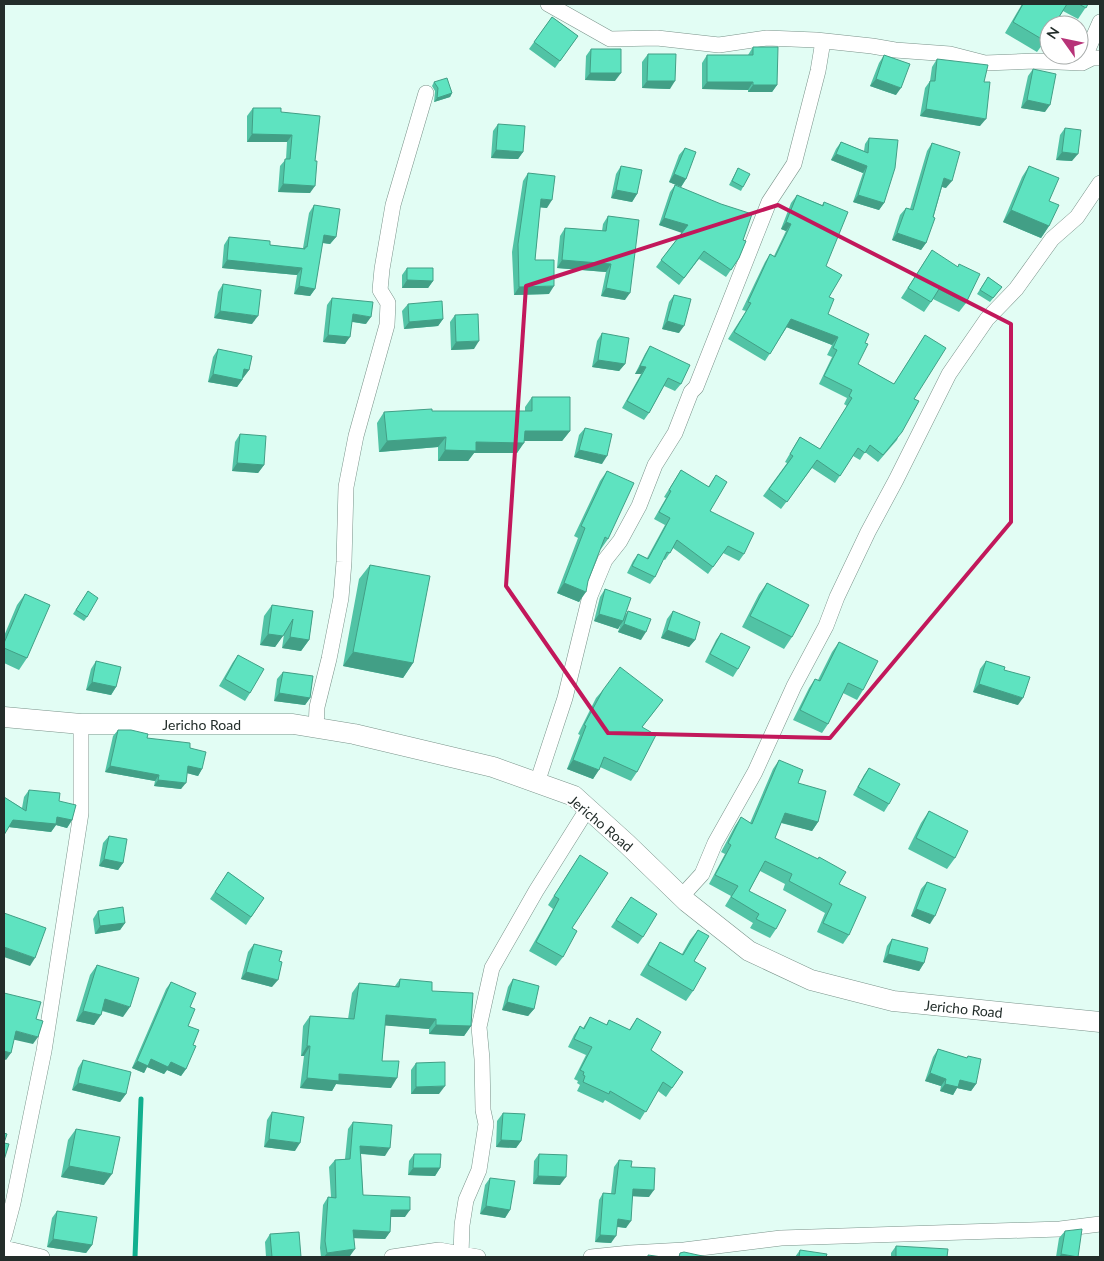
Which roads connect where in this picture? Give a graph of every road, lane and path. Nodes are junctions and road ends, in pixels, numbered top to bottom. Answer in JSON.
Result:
{"nodes":[{"id":1,"x":548,"y":4,"type":"edge"},
{"id":2,"x":1100,"y":22,"type":"edge"},
{"id":3,"x":823,"y":40,"type":"junction"},
{"id":4,"x":1089,"y":47,"type":"edge"},
{"id":5,"x":1039,"y":61,"type":"edge"},
{"id":6,"x":426,"y":94,"type":"dead end"},
{"id":7,"x":1100,"y":184,"type":"edge"},
{"id":8,"x":4,"y":717,"type":"edge"},
{"id":9,"x":81,"y":724,"type":"junction"},
{"id":10,"x":316,"y":728,"type":"junction"},
{"id":11,"x":537,"y":783,"type":"junction"},
{"id":12,"x":588,"y":808,"type":"junction"},
{"id":13,"x":681,"y":897,"type":"junction"},
{"id":14,"x":1100,"y":1022,"type":"edge"},
{"id":15,"x":1100,"y":1224,"type":"edge"},
{"id":16,"x":4,"y":1236,"type":"edge"},
{"id":17,"x":4,"y":1248,"type":"edge"},
{"id":18,"x":461,"y":1255,"type":"junction"},
{"id":19,"x":42,"y":1257,"type":"edge"},
{"id":20,"x":392,"y":1257,"type":"edge"},
{"id":21,"x":478,"y":1257,"type":"edge"},
{"id":22,"x":591,"y":1257,"type":"edge"}],
"edges":[{"from":1,"to":3,"type":"street"},
{"from":2,"to":4,"type":"street"},
{"from":3,"to":5,"type":"street"},
{"from":3,"to":11,"type":"street"},
{"from":6,"to":10,"type":"street"},
{"from":7,"to":13,"type":"street"},
{"from":8,"to":9,"type":"street","name":"Jericho Road"},
{"from":9,"to":10,"type":"street","name":"Jericho Road"},
{"from":9,"to":16,"type":"street"},
{"from":10,"to":11,"type":"street","name":"Jericho Road"},
{"from":11,"to":12,"type":"street","name":"Jericho Road"},
{"from":12,"to":13,"type":"street","name":"Jericho Road"},
{"from":12,"to":18,"type":"street"},
{"from":13,"to":14,"type":"street","name":"Jericho Road"},
{"from":15,"to":22,"type":"street"},
{"from":17,"to":19,"type":"street"},
{"from":18,"to":20,"type":"street"},
{"from":18,"to":21,"type":"street"}]}
